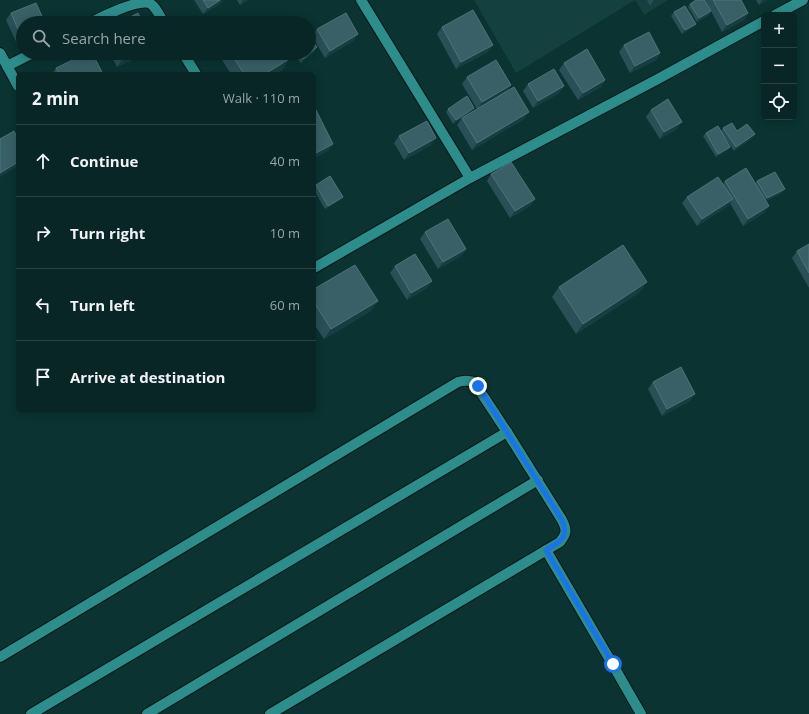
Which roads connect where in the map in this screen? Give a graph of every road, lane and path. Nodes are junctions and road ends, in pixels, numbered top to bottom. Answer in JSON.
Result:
{"nodes":[{"id":1,"x":362,"y":0,"type":"edge"},
{"id":2,"x":803,"y":0,"type":"edge"},
{"id":3,"x":781,"y":12,"type":"edge"},
{"id":4,"x":104,"y":16,"type":"edge"},
{"id":5,"x":159,"y":16,"type":"edge"},
{"id":6,"x":761,"y":23,"type":"edge"},
{"id":7,"x":0,"y":53,"type":"edge"},
{"id":8,"x":19,"y":60,"type":"edge"},
{"id":9,"x":187,"y":60,"type":"edge"},
{"id":10,"x":7,"y":66,"type":"junction"},
{"id":11,"x":195,"y":72,"type":"edge"},
{"id":12,"x":16,"y":82,"type":"edge"},
{"id":13,"x":470,"y":178,"type":"junction"},
{"id":14,"x":316,"y":267,"type":"edge"},
{"id":15,"x":507,"y":432,"type":"junction"},
{"id":16,"x":538,"y":480,"type":"junction"},
{"id":17,"x":546,"y":550,"type":"junction"},
{"id":18,"x":0,"y":657,"type":"edge"},
{"id":19,"x":31,"y":714,"type":"edge"},
{"id":20,"x":147,"y":714,"type":"edge"},
{"id":21,"x":270,"y":714,"type":"edge"},
{"id":22,"x":640,"y":714,"type":"edge"}],
"edges":[{"from":1,"to":13,"type":"street"},
{"from":2,"to":3,"type":"street"},
{"from":4,"to":5,"type":"street"},
{"from":6,"to":13,"type":"street"},
{"from":7,"to":10,"type":"street"},
{"from":8,"to":10,"type":"street"},
{"from":9,"to":11,"type":"street"},
{"from":10,"to":12,"type":"street"},
{"from":13,"to":14,"type":"street"},
{"from":15,"to":16,"type":"street"},
{"from":15,"to":18,"type":"street"},
{"from":15,"to":19,"type":"street"},
{"from":16,"to":17,"type":"street"},
{"from":16,"to":20,"type":"street"},
{"from":17,"to":21,"type":"street"},
{"from":17,"to":22,"type":"street"}]}
